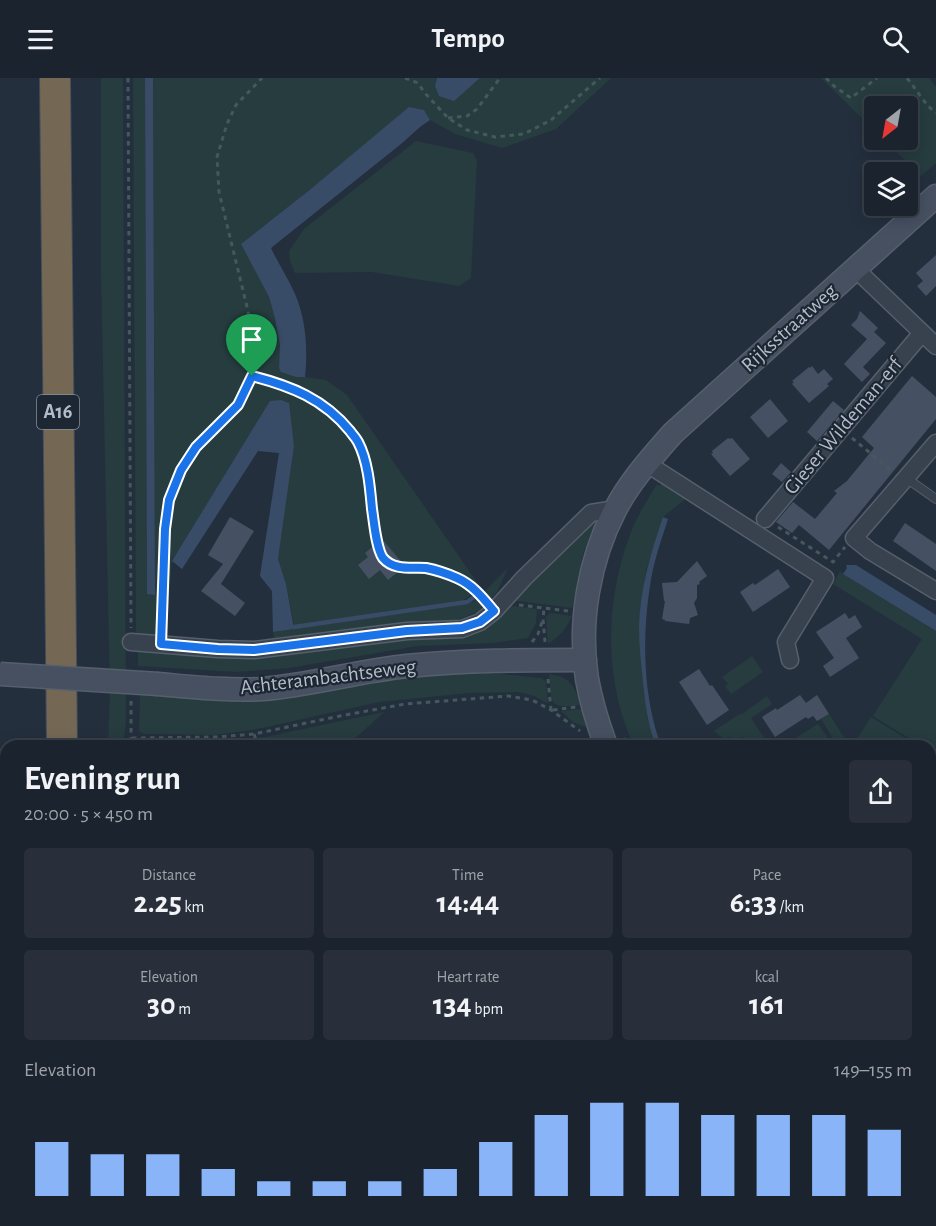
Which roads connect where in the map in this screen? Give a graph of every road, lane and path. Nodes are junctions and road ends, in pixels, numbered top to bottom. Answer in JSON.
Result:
{"nodes":[{"id":1,"x":55,"y":78,"type":"edge"},
{"id":2,"x":128,"y":78,"type":"edge"},
{"id":3,"x":262,"y":78,"type":"edge"},
{"id":4,"x":405,"y":78,"type":"edge"},
{"id":5,"x":500,"y":78,"type":"edge"},
{"id":6,"x":600,"y":78,"type":"edge"},
{"id":7,"x":826,"y":78,"type":"edge"},
{"id":8,"x":877,"y":78,"type":"edge"},
{"id":9,"x":907,"y":78,"type":"edge"},
{"id":10,"x":936,"y":113,"type":"edge"},
{"id":11,"x":448,"y":118,"type":"junction"},
{"id":12,"x":936,"y":196,"type":"edge"},
{"id":13,"x":856,"y":268,"type":"junction"},
{"id":14,"x":922,"y":333,"type":"junction"},
{"id":15,"x":936,"y":346,"type":"edge"},
{"id":16,"x":252,"y":376,"type":"junction"},
{"id":17,"x":841,"y":429,"type":"junction"},
{"id":18,"x":936,"y":442,"type":"edge"},
{"id":19,"x":646,"y":463,"type":"junction"},
{"id":20,"x":904,"y":480,"type":"junction"},
{"id":21,"x":936,"y":499,"type":"edge"},
{"id":22,"x":616,"y":509,"type":"junction"},
{"id":23,"x":765,"y":519,"type":"dead end"},
{"id":24,"x":936,"y":591,"type":"edge"},
{"id":25,"x":498,"y":607,"type":"junction"},
{"id":26,"x":544,"y":608,"type":"dead end"},
{"id":27,"x":131,"y":642,"type":"joint"},
{"id":28,"x":161,"y":644,"type":"junction"},
{"id":29,"x":585,"y":660,"type":"junction"},
{"id":30,"x":790,"y":660,"type":"dead end"},
{"id":31,"x":0,"y":674,"type":"edge"},
{"id":32,"x":549,"y":682,"type":"dead end"},
{"id":33,"x":131,"y":696,"type":"dead end"},
{"id":34,"x":551,"y":710,"type":"junction"},
{"id":35,"x":582,"y":732,"type":"dead end"},
{"id":36,"x":254,"y":734,"type":"junction"},
{"id":37,"x":132,"y":738,"type":"joint"},
{"id":38,"x":62,"y":740,"type":"edge"},
{"id":39,"x":256,"y":740,"type":"edge"},
{"id":40,"x":604,"y":740,"type":"edge"}],
"edges":[{"from":1,"to":38,"type":"highway","number":"A16"},
{"from":2,"to":27,"type":"path"},
{"from":3,"to":16,"type":"path"},
{"from":4,"to":11,"type":"path"},
{"from":5,"to":11,"type":"path"},
{"from":6,"to":11,"type":"path"},
{"from":7,"to":8,"type":"path"},
{"from":9,"to":10,"type":"path"},
{"from":12,"to":13,"type":"street","name":"Rijksstraatweg"},
{"from":13,"to":14,"type":"street"},
{"from":13,"to":19,"type":"street","name":"Rijksstraatweg"},
{"from":14,"to":15,"type":"street"},
{"from":14,"to":17,"type":"street","name":"Gieser Wildeman-erf"},
{"from":16,"to":25,"type":"path"},
{"from":16,"to":28,"type":"path"},
{"from":17,"to":20,"type":"path"},
{"from":17,"to":23,"type":"street","name":"Gieser Wildeman-erf"},
{"from":18,"to":20,"type":"street"},
{"from":19,"to":22,"type":"street","name":"Rijksstraatweg"},
{"from":19,"to":30,"type":"street"},
{"from":20,"to":21,"type":"lane"},
{"from":20,"to":24,"type":"street"},
{"from":22,"to":25,"type":"street"},
{"from":22,"to":29,"type":"street","name":"Rijksstraatweg"},
{"from":25,"to":26,"type":"path"},
{"from":25,"to":28,"type":"street"},
{"from":27,"to":28,"type":"street"},
{"from":29,"to":31,"type":"street","name":"Achterambachtseweg","bridge":true},
{"from":29,"to":40,"type":"street","name":"Rijksstraatweg"},
{"from":32,"to":34,"type":"path"},
{"from":33,"to":37,"type":"path"},
{"from":34,"to":35,"type":"path"},
{"from":34,"to":36,"type":"path"},
{"from":36,"to":37,"type":"path"},
{"from":36,"to":39,"type":"path"}]}
